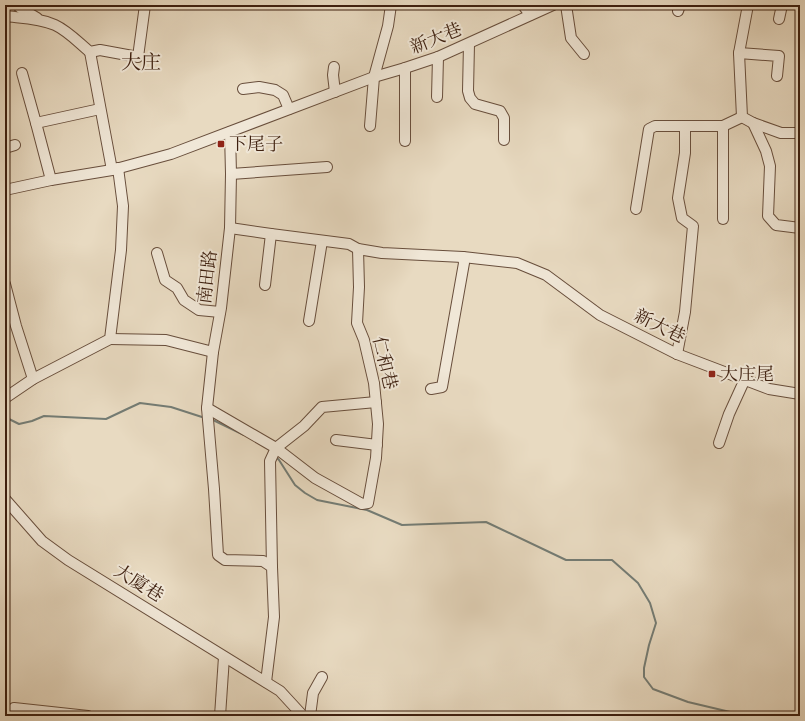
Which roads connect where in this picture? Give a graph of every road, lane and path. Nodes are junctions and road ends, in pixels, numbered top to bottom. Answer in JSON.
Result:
{"nodes":[{"id":1,"x":17,"y":5,"type":"edge"},
{"id":2,"x":145,"y":5,"type":"edge"},
{"id":3,"x":391,"y":5,"type":"edge"},
{"id":4,"x":523,"y":5,"type":"edge"},
{"id":5,"x":553,"y":5,"type":"edge"},
{"id":6,"x":566,"y":5,"type":"edge"},
{"id":7,"x":748,"y":5,"type":"edge"},
{"id":8,"x":782,"y":5,"type":"edge"},
{"id":9,"x":530,"y":15,"type":"junction"},
{"id":10,"x":5,"y":16,"type":"edge"},
{"id":11,"x":779,"y":19,"type":"dead end"},
{"id":12,"x":40,"y":20,"type":"junction"},
{"id":13,"x":469,"y":44,"type":"junction"},
{"id":14,"x":90,"y":52,"type":"junction"},
{"id":15,"x":739,"y":53,"type":"junction"},
{"id":16,"x":584,"y":54,"type":"dead end"},
{"id":17,"x":438,"y":57,"type":"junction"},
{"id":18,"x":334,"y":67,"type":"dead end"},
{"id":19,"x":405,"y":68,"type":"junction"},
{"id":20,"x":22,"y":73,"type":"dead end"},
{"id":21,"x":778,"y":76,"type":"dead end"},
{"id":22,"x":374,"y":77,"type":"junction"},
{"id":23,"x":243,"y":89,"type":"dead end"},
{"id":24,"x":335,"y":92,"type":"junction"},
{"id":25,"x":437,"y":97,"type":"dead end"},
{"id":26,"x":100,"y":109,"type":"junction"},
{"id":27,"x":289,"y":109,"type":"junction"},
{"id":28,"x":742,"y":117,"type":"junction"},
{"id":29,"x":36,"y":123,"type":"junction"},
{"id":30,"x":753,"y":123,"type":"junction"},
{"id":31,"x":370,"y":126,"type":"dead end"},
{"id":32,"x":685,"y":126,"type":"junction"},
{"id":33,"x":722,"y":126,"type":"junction"},
{"id":34,"x":230,"y":132,"type":"junction"},
{"id":35,"x":800,"y":133,"type":"edge"},
{"id":36,"x":504,"y":140,"type":"dead end"},
{"id":37,"x":405,"y":141,"type":"dead end"},
{"id":38,"x":327,"y":167,"type":"dead end"},
{"id":39,"x":115,"y":169,"type":"junction"},
{"id":40,"x":231,"y":174,"type":"junction"},
{"id":41,"x":51,"y":180,"type":"junction"},
{"id":42,"x":5,"y":190,"type":"edge"},
{"id":43,"x":636,"y":209,"type":"dead end"},
{"id":44,"x":723,"y":219,"type":"dead end"},
{"id":45,"x":230,"y":228,"type":"junction"},
{"id":46,"x":800,"y":228,"type":"edge"},
{"id":47,"x":270,"y":234,"type":"junction"},
{"id":48,"x":322,"y":241,"type":"junction"},
{"id":49,"x":358,"y":249,"type":"junction"},
{"id":50,"x":157,"y":252,"type":"dead end"},
{"id":51,"x":463,"y":257,"type":"junction"},
{"id":52,"x":5,"y":284,"type":"edge"},
{"id":53,"x":265,"y":285,"type":"dead end"},
{"id":54,"x":220,"y":312,"type":"junction"},
{"id":55,"x":309,"y":321,"type":"dead end"},
{"id":56,"x":110,"y":339,"type":"junction"},
{"id":57,"x":213,"y":352,"type":"junction"},
{"id":58,"x":677,"y":354,"type":"junction"},
{"id":59,"x":33,"y":378,"type":"junction"},
{"id":60,"x":745,"y":379,"type":"junction"},
{"id":61,"x":430,"y":389,"type":"dead end"},
{"id":62,"x":800,"y":394,"type":"edge"},
{"id":63,"x":5,"y":398,"type":"edge"},
{"id":64,"x":376,"y":402,"type":"junction"},
{"id":65,"x":208,"y":416,"type":"junction"},
{"id":66,"x":336,"y":440,"type":"dead end"},
{"id":67,"x":719,"y":443,"type":"dead end"},
{"id":68,"x":377,"y":445,"type":"junction"},
{"id":69,"x":275,"y":449,"type":"junction"},
{"id":70,"x":5,"y":499,"type":"edge"},
{"id":71,"x":272,"y":567,"type":"junction"},
{"id":72,"x":224,"y":657,"type":"junction"},
{"id":73,"x":322,"y":677,"type":"dead end"},
{"id":74,"x":266,"y":682,"type":"junction"},
{"id":75,"x":14,"y":708,"type":"dead end"},
{"id":76,"x":88,"y":716,"type":"edge"},
{"id":77,"x":220,"y":716,"type":"edge"},
{"id":78,"x":303,"y":716,"type":"edge"},
{"id":79,"x":310,"y":716,"type":"edge"}],
"edges":[{"from":1,"to":12,"type":"street"},
{"from":2,"to":14,"type":"street"},
{"from":3,"to":22,"type":"street"},
{"from":4,"to":9,"type":"street"},
{"from":5,"to":9,"type":"street","name":"新大巷"},
{"from":6,"to":16,"type":"street"},
{"from":7,"to":15,"type":"street"},
{"from":8,"to":11,"type":"street"},
{"from":9,"to":13,"type":"street","name":"新大巷"},
{"from":10,"to":12,"type":"street"},
{"from":12,"to":14,"type":"street"},
{"from":13,"to":17,"type":"street","name":"新大巷"},
{"from":13,"to":36,"type":"street"},
{"from":14,"to":26,"type":"street"},
{"from":15,"to":21,"type":"street"},
{"from":15,"to":28,"type":"street"},
{"from":17,"to":19,"type":"street","name":"新大巷"},
{"from":17,"to":25,"type":"street"},
{"from":18,"to":24,"type":"street"},
{"from":19,"to":22,"type":"street","name":"新大巷"},
{"from":19,"to":37,"type":"street"},
{"from":20,"to":29,"type":"street"},
{"from":22,"to":24,"type":"street"},
{"from":22,"to":31,"type":"street"},
{"from":23,"to":27,"type":"street"},
{"from":24,"to":27,"type":"street"},
{"from":26,"to":29,"type":"street"},
{"from":26,"to":39,"type":"street"},
{"from":27,"to":34,"type":"street"},
{"from":28,"to":30,"type":"street"},
{"from":28,"to":33,"type":"street"},
{"from":29,"to":41,"type":"street"},
{"from":30,"to":35,"type":"street"},
{"from":30,"to":46,"type":"street"},
{"from":32,"to":33,"type":"street"},
{"from":32,"to":43,"type":"street"},
{"from":32,"to":58,"type":"street"},
{"from":33,"to":44,"type":"street"},
{"from":34,"to":39,"type":"street"},
{"from":34,"to":40,"type":"street","name":"南田路"},
{"from":38,"to":40,"type":"street"},
{"from":39,"to":41,"type":"street"},
{"from":39,"to":56,"type":"street"},
{"from":40,"to":45,"type":"street","name":"南田路"},
{"from":41,"to":42,"type":"street"},
{"from":45,"to":47,"type":"street"},
{"from":45,"to":54,"type":"street","name":"南田路"},
{"from":47,"to":48,"type":"street"},
{"from":47,"to":53,"type":"street"},
{"from":48,"to":49,"type":"street"},
{"from":48,"to":55,"type":"street"},
{"from":49,"to":51,"type":"street"},
{"from":49,"to":64,"type":"street","name":"仁和巷"},
{"from":50,"to":54,"type":"street"},
{"from":51,"to":58,"type":"street","name":"新大巷"},
{"from":51,"to":61,"type":"street"},
{"from":52,"to":59,"type":"street"},
{"from":54,"to":57,"type":"street","name":"南田路"},
{"from":56,"to":57,"type":"street"},
{"from":56,"to":59,"type":"street"},
{"from":57,"to":65,"type":"street","name":"南田路"},
{"from":58,"to":60,"type":"street","name":"新大巷"},
{"from":59,"to":63,"type":"street"},
{"from":60,"to":62,"type":"street","name":"新大巷"},
{"from":60,"to":67,"type":"street"},
{"from":64,"to":68,"type":"street"},
{"from":64,"to":69,"type":"street","name":"仁和巷"},
{"from":65,"to":69,"type":"street"},
{"from":65,"to":71,"type":"street"},
{"from":66,"to":68,"type":"street"},
{"from":68,"to":69,"type":"street"},
{"from":69,"to":71,"type":"street"},
{"from":70,"to":72,"type":"street","name":"大廈巷"},
{"from":71,"to":74,"type":"street"},
{"from":72,"to":74,"type":"street","name":"大廈巷"},
{"from":72,"to":77,"type":"street"},
{"from":73,"to":79,"type":"street"},
{"from":74,"to":78,"type":"street","name":"大廈巷"},
{"from":75,"to":76,"type":"street"}]}
